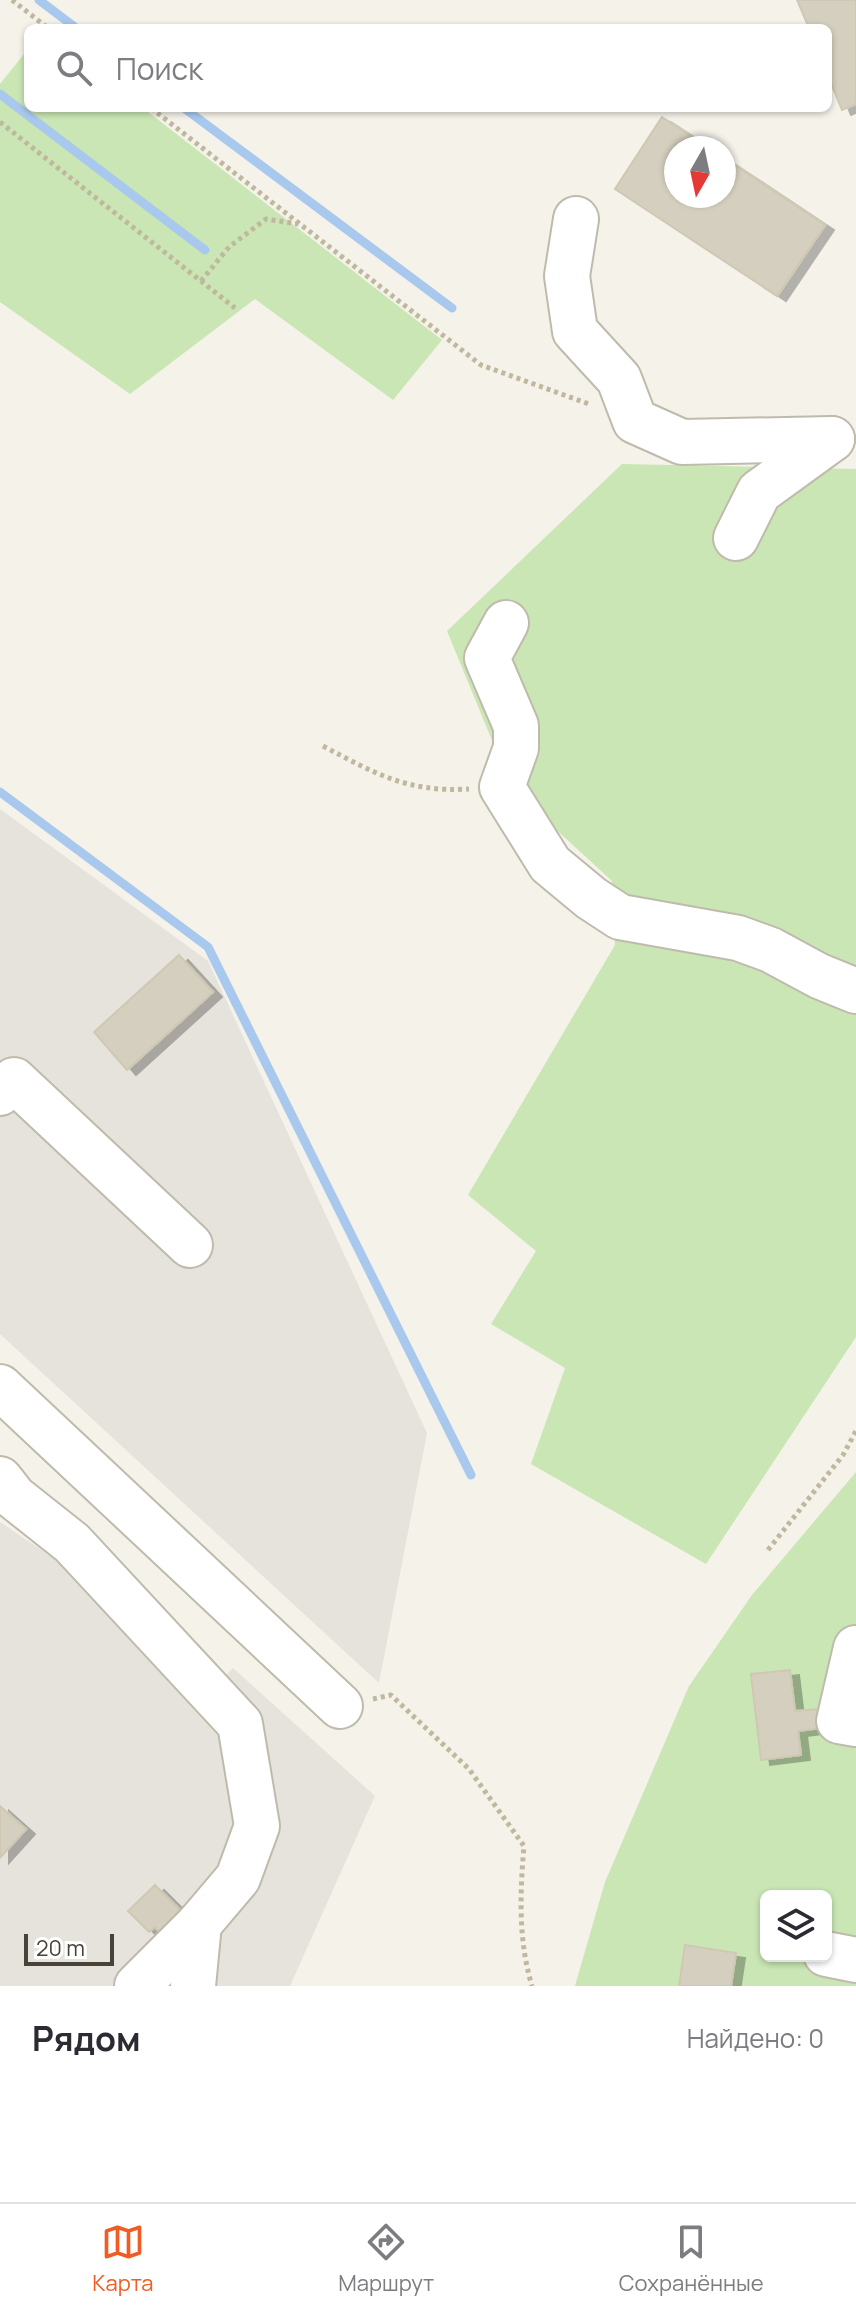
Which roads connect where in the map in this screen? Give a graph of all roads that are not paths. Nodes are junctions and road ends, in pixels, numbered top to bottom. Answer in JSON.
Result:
{"nodes":[{"id":1,"x":576,"y":219,"type":"dead end"},
{"id":2,"x":736,"y":538,"type":"dead end"},
{"id":3,"x":506,"y":623,"type":"dead end"},
{"id":4,"x":856,"y":991,"type":"edge"},
{"id":5,"x":0,"y":1093,"type":"edge"},
{"id":6,"x":190,"y":1245,"type":"dead end"},
{"id":7,"x":0,"y":1387,"type":"edge"},
{"id":8,"x":0,"y":1479,"type":"edge"},
{"id":9,"x":856,"y":1648,"type":"edge"},
{"id":10,"x":340,"y":1706,"type":"road end"},
{"id":11,"x":856,"y":1724,"type":"edge"},
{"id":12,"x":199,"y":1924,"type":"junction"},
{"id":13,"x":832,"y":1955,"type":"edge"},
{"id":14,"x":856,"y":1960,"type":"edge"},
{"id":15,"x":137,"y":1986,"type":"edge"},
{"id":16,"x":193,"y":1986,"type":"edge"}],
"edges":[{"from":1,"to":2,"type":"lane"},
{"from":3,"to":4,"type":"lane"},
{"from":5,"to":6,"type":"lane"},
{"from":7,"to":10,"type":"lane"},
{"from":8,"to":12,"type":"lane"},
{"from":9,"to":11,"type":"lane"},
{"from":12,"to":15,"type":"lane"},
{"from":12,"to":16,"type":"lane"},
{"from":13,"to":14,"type":"lane"}]}
